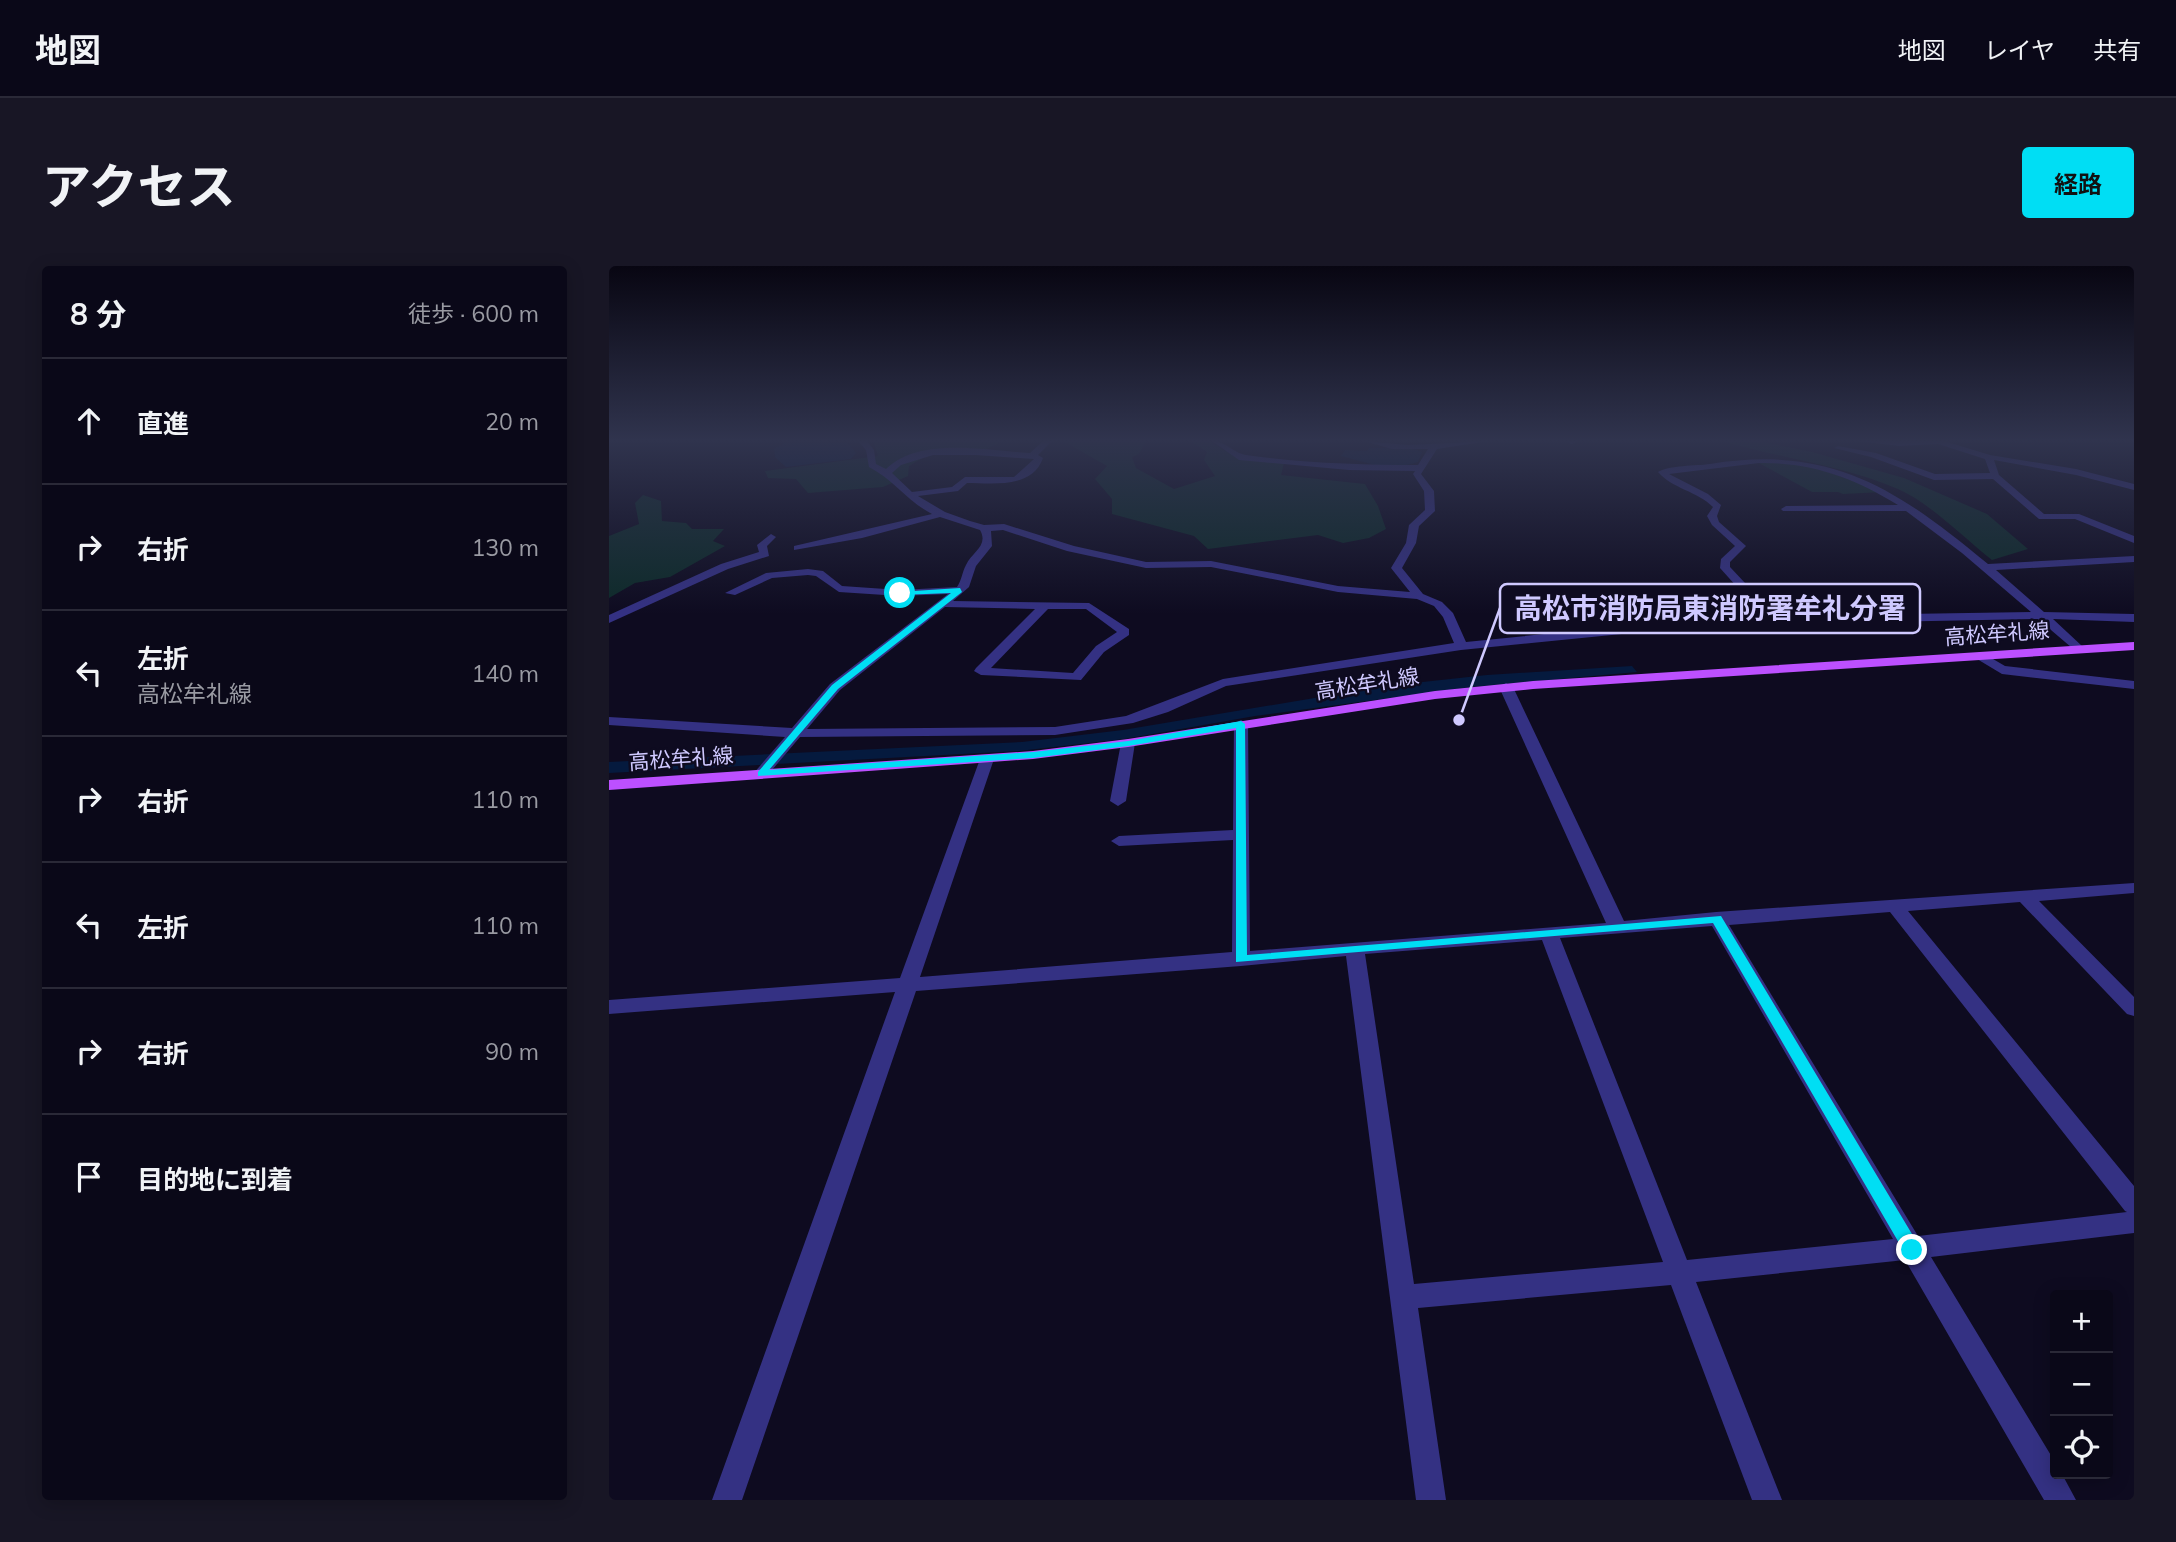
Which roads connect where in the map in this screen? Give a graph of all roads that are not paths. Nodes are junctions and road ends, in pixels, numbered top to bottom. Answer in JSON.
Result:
{"nodes":[{"id":1,"x":913,"y":499,"type":"edge"},
{"id":2,"x":1431,"y":499,"type":"edge"},
{"id":3,"x":1708,"y":499,"type":"edge"},
{"id":4,"x":1896,"y":499,"type":"edge"},
{"id":5,"x":2021,"y":499,"type":"edge"},
{"id":6,"x":1912,"y":508,"type":"junction"},
{"id":7,"x":1786,"y":509,"type":"dead end"},
{"id":8,"x":938,"y":515,"type":"junction"},
{"id":9,"x":983,"y":528,"type":"junction"},
{"id":10,"x":771,"y":537,"type":"dead end"},
{"id":11,"x":2134,"y":540,"type":"edge"},
{"id":12,"x":798,"y":548,"type":"dead end"},
{"id":13,"x":2134,"y":559,"type":"edge"},
{"id":14,"x":1985,"y":567,"type":"junction"},
{"id":15,"x":960,"y":590,"type":"junction"},
{"id":16,"x":731,"y":593,"type":"dead end"},
{"id":17,"x":1419,"y":596,"type":"junction"},
{"id":18,"x":944,"y":604,"type":"junction"},
{"id":19,"x":1044,"y":606,"type":"junction"},
{"id":20,"x":2042,"y":615,"type":"junction"},
{"id":21,"x":2134,"y":618,"type":"edge"},
{"id":22,"x":609,"y":619,"type":"edge"},
{"id":23,"x":1773,"y":620,"type":"junction"},
{"id":24,"x":1461,"y":646,"type":"junction"},
{"id":25,"x":2134,"y":646,"type":"edge"},
{"id":26,"x":2078,"y":649,"type":"junction"},
{"id":27,"x":1981,"y":656,"type":"junction"},
{"id":28,"x":2134,"y":685,"type":"edge"},
{"id":29,"x":1506,"y":687,"type":"junction"},
{"id":30,"x":609,"y":721,"type":"edge"},
{"id":31,"x":1241,"y":724,"type":"junction"},
{"id":32,"x":797,"y":733,"type":"junction"},
{"id":33,"x":1128,"y":743,"type":"junction"},
{"id":34,"x":987,"y":760,"type":"junction"},
{"id":35,"x":761,"y":774,"type":"junction"},
{"id":36,"x":609,"y":785,"type":"edge"},
{"id":37,"x":1118,"y":801,"type":"dead end"},
{"id":38,"x":1241,"y":835,"type":"junction"},
{"id":39,"x":1119,"y":841,"type":"dead end"},
{"id":40,"x":2134,"y":888,"type":"edge"},
{"id":41,"x":2024,"y":896,"type":"junction"},
{"id":42,"x":1895,"y":905,"type":"junction"},
{"id":43,"x":1716,"y":918,"type":"junction"},
{"id":44,"x":1616,"y":927,"type":"junction"},
{"id":45,"x":1549,"y":933,"type":"junction"},
{"id":46,"x":1355,"y":950,"type":"junction"},
{"id":47,"x":1241,"y":960,"type":"junction"},
{"id":48,"x":907,"y":985,"type":"junction"},
{"id":49,"x":609,"y":1007,"type":"edge"},
{"id":50,"x":2134,"y":1009,"type":"edge"},
{"id":51,"x":2134,"y":1204,"type":"edge"},
{"id":52,"x":2134,"y":1222,"type":"edge"},
{"id":53,"x":1912,"y":1250,"type":"junction"},
{"id":54,"x":1680,"y":1274,"type":"junction"},
{"id":55,"x":1403,"y":1297,"type":"junction"},
{"id":56,"x":727,"y":1500,"type":"edge"},
{"id":57,"x":1431,"y":1500,"type":"edge"},
{"id":58,"x":1767,"y":1500,"type":"edge"},
{"id":59,"x":2061,"y":1500,"type":"edge"}],
"edges":[{"from":1,"to":8,"type":"street"},
{"from":2,"to":17,"type":"street"},
{"from":3,"to":23,"type":"street"},
{"from":4,"to":6,"type":"street"},
{"from":5,"to":11,"type":"street"},
{"from":6,"to":7,"type":"street"},
{"from":6,"to":14,"type":"street"},
{"from":8,"to":9,"type":"street"},
{"from":8,"to":12,"type":"street"},
{"from":9,"to":15,"type":"street"},
{"from":9,"to":17,"type":"street"},
{"from":10,"to":22,"type":"street"},
{"from":13,"to":14,"type":"street"},
{"from":14,"to":20,"type":"street"},
{"from":15,"to":16,"type":"street"},
{"from":15,"to":18,"type":"street"},
{"from":17,"to":24,"type":"street"},
{"from":18,"to":19,"type":"street"},
{"from":18,"to":32,"type":"street"},
{"from":19,"to":19,"type":"street"},
{"from":20,"to":21,"type":"street"},
{"from":20,"to":23,"type":"street"},
{"from":20,"to":26,"type":"street"},
{"from":23,"to":24,"type":"street"},
{"from":24,"to":32,"type":"street"},
{"from":25,"to":26,"type":"main road","name":"高松牟礼線"},
{"from":26,"to":27,"type":"main road","name":"高松牟礼線"},
{"from":27,"to":28,"type":"street"},
{"from":27,"to":29,"type":"main road","name":"高松牟礼線"},
{"from":29,"to":31,"type":"main road","name":"高松牟礼線"},
{"from":29,"to":44,"type":"street"},
{"from":30,"to":32,"type":"street"},
{"from":31,"to":33,"type":"main road","name":"高松牟礼線"},
{"from":31,"to":38,"type":"street"},
{"from":32,"to":35,"type":"street"},
{"from":33,"to":34,"type":"main road","name":"高松牟礼線"},
{"from":33,"to":37,"type":"street"},
{"from":34,"to":35,"type":"main road","name":"高松牟礼線"},
{"from":34,"to":48,"type":"street"},
{"from":35,"to":36,"type":"main road","name":"高松牟礼線"},
{"from":38,"to":39,"type":"street"},
{"from":38,"to":47,"type":"street"},
{"from":40,"to":41,"type":"street"},
{"from":41,"to":42,"type":"street"},
{"from":41,"to":50,"type":"street"},
{"from":42,"to":43,"type":"street"},
{"from":42,"to":51,"type":"street"},
{"from":43,"to":44,"type":"street"},
{"from":43,"to":53,"type":"street"},
{"from":44,"to":45,"type":"street"},
{"from":45,"to":46,"type":"street"},
{"from":45,"to":54,"type":"street"},
{"from":46,"to":47,"type":"street"},
{"from":46,"to":55,"type":"street"},
{"from":47,"to":48,"type":"street"},
{"from":48,"to":49,"type":"street"},
{"from":48,"to":56,"type":"street"},
{"from":52,"to":53,"type":"street"},
{"from":53,"to":54,"type":"street"},
{"from":53,"to":59,"type":"street"},
{"from":54,"to":55,"type":"street"},
{"from":54,"to":58,"type":"street"},
{"from":55,"to":57,"type":"street"}]}
